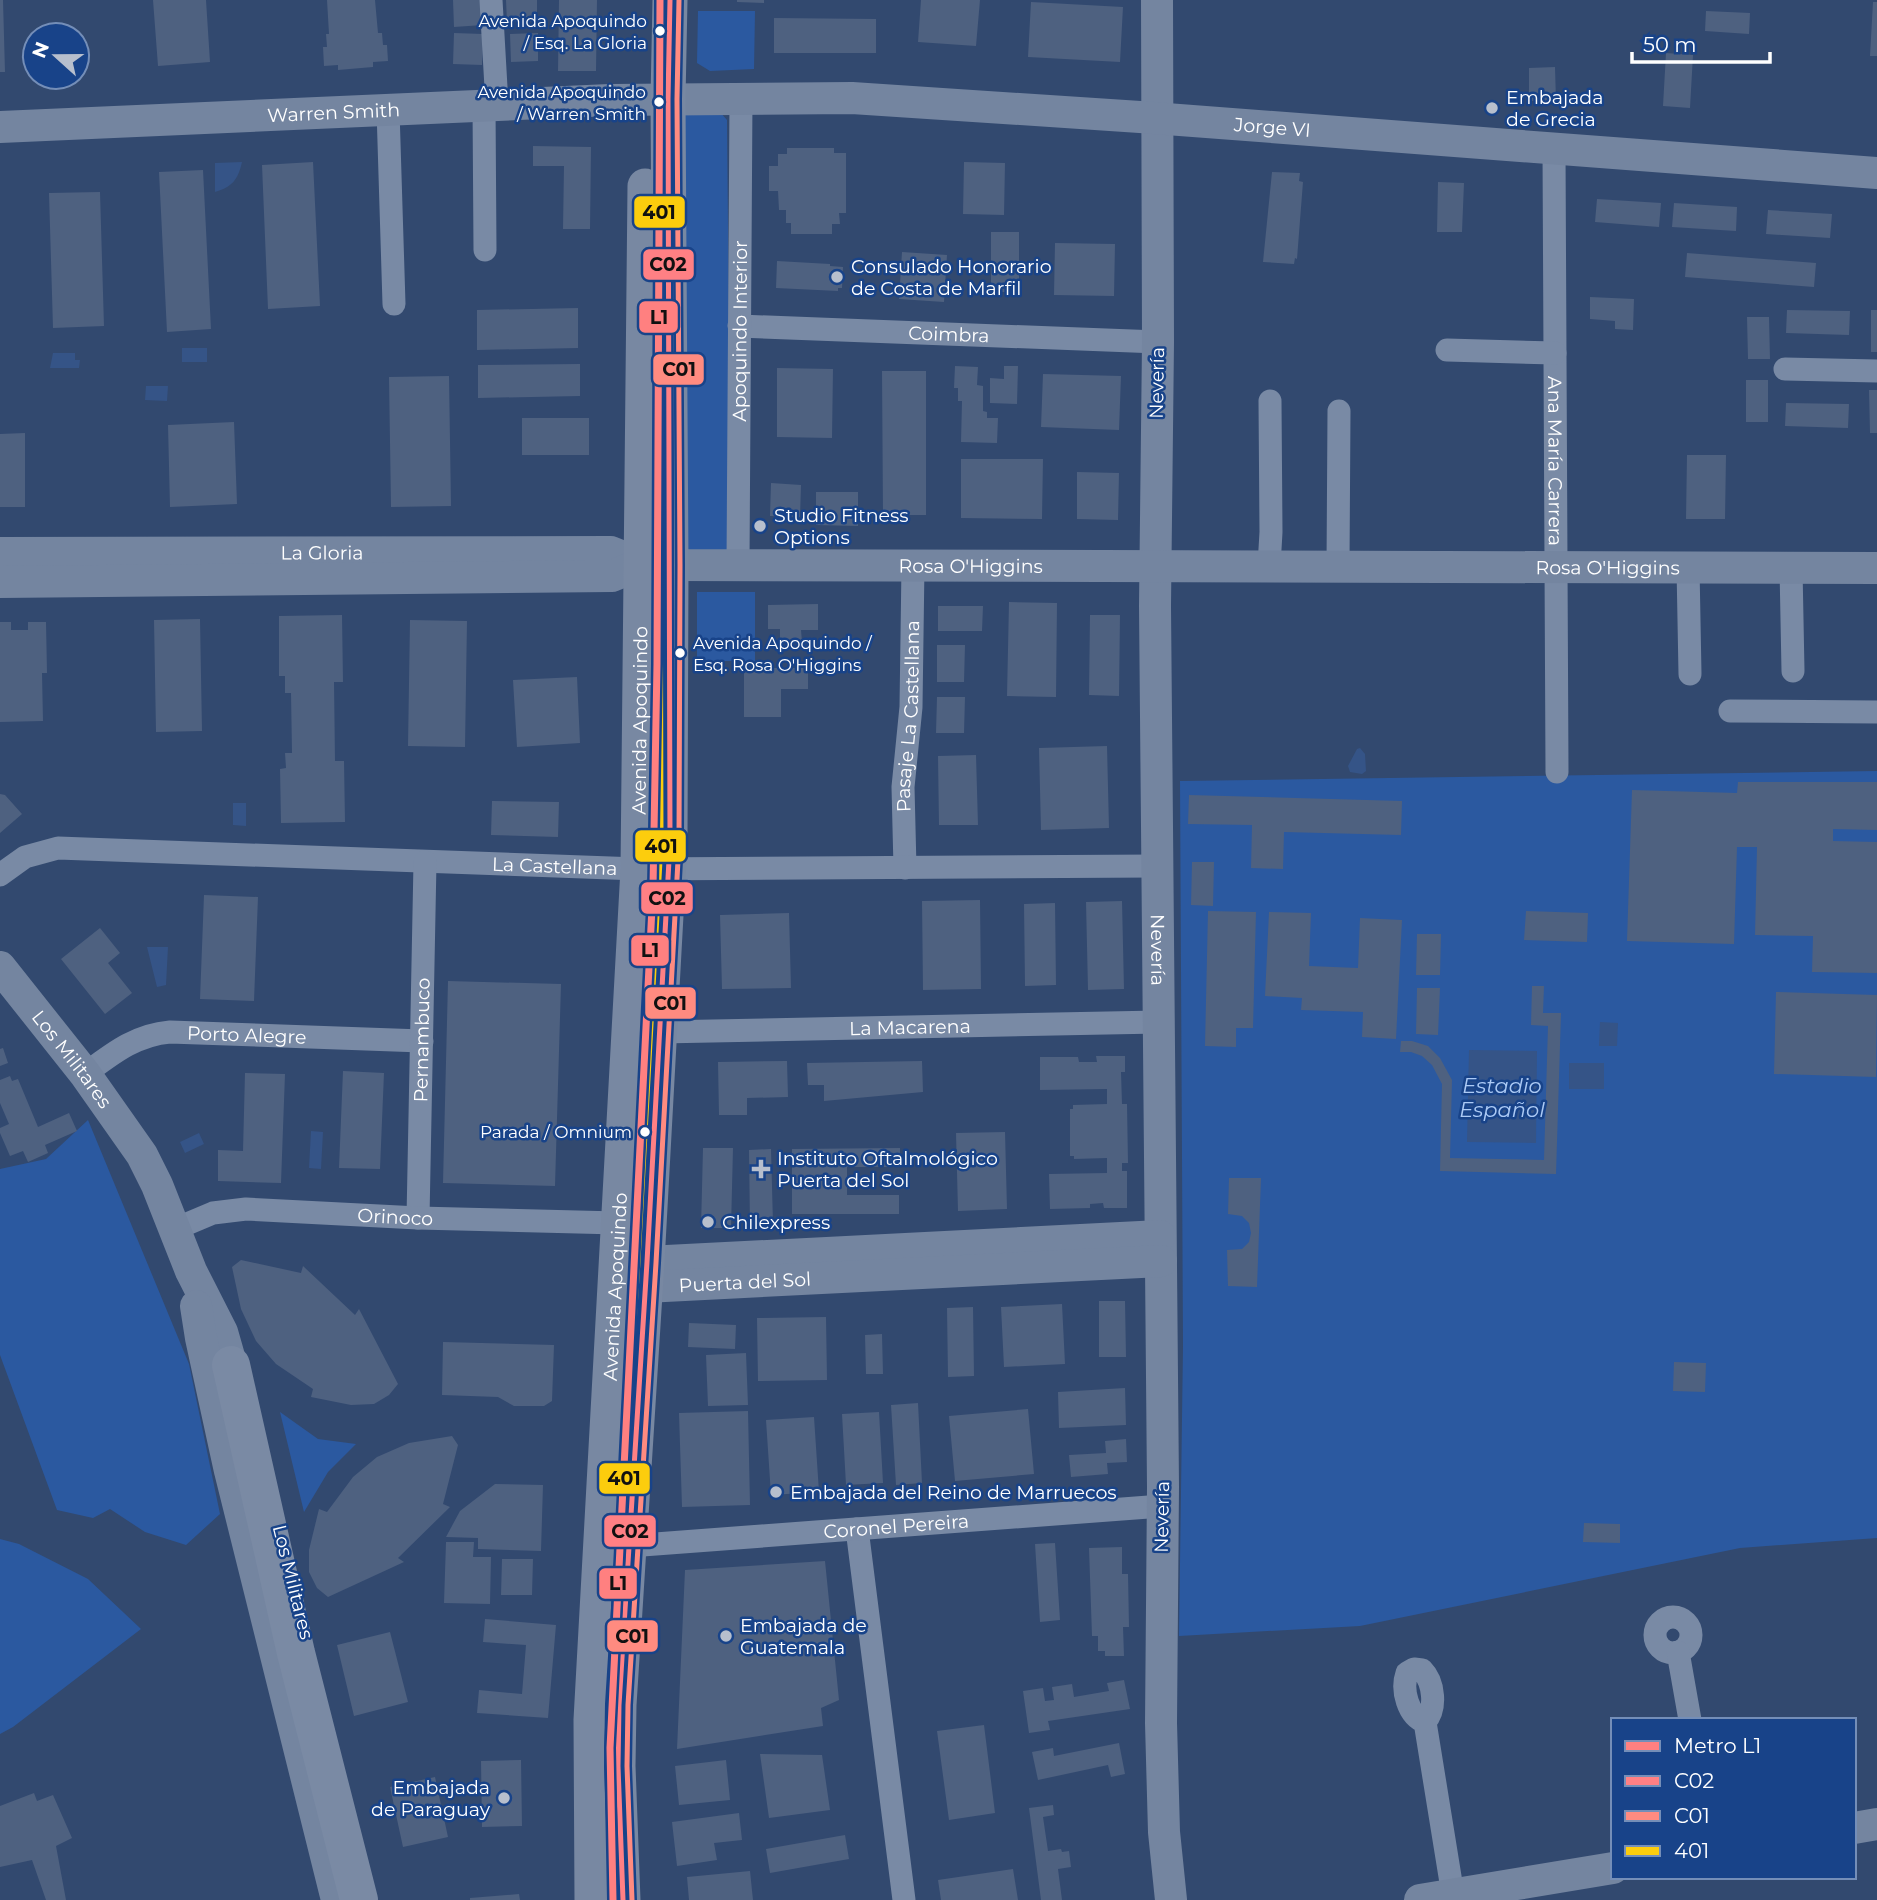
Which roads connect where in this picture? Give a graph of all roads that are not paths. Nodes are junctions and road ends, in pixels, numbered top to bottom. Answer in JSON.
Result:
{"nodes":[{"id":1,"x":491,"y":0,"type":"edge"},
{"id":2,"x":648,"y":0,"type":"edge"},
{"id":3,"x":670,"y":0,"type":"edge"},
{"id":4,"x":1157,"y":0,"type":"edge"},
{"id":5,"x":741,"y":98,"type":"junction"},
{"id":6,"x":657,"y":99,"type":"junction"},
{"id":7,"x":491,"y":105,"type":"junction"},
{"id":8,"x":388,"y":110,"type":"junction"},
{"id":9,"x":1158,"y":118,"type":"junction"},
{"id":10,"x":0,"y":127,"type":"edge"},
{"id":11,"x":1554,"y":149,"type":"junction"},
{"id":12,"x":1877,"y":173,"type":"edge"},
{"id":13,"x":485,"y":250,"type":"dead end"},
{"id":14,"x":394,"y":304,"type":"dead end"},
{"id":15,"x":739,"y":326,"type":"junction"},
{"id":16,"x":1158,"y":342,"type":"junction"},
{"id":17,"x":1447,"y":350,"type":"dead end"},
{"id":18,"x":1555,"y":353,"type":"junction"},
{"id":19,"x":1785,"y":369,"type":"dead end"},
{"id":20,"x":1877,"y":371,"type":"edge"},
{"id":21,"x":1270,"y":401,"type":"dead end"},
{"id":22,"x":1339,"y":411,"type":"dead end"},
{"id":23,"x":656,"y":564,"type":"junction"},
{"id":24,"x":738,"y":565,"type":"junction"},
{"id":25,"x":913,"y":565,"type":"junction"},
{"id":26,"x":1156,"y":566,"type":"junction"},
{"id":27,"x":1269,"y":566,"type":"junction"},
{"id":28,"x":1338,"y":566,"type":"junction"},
{"id":29,"x":1556,"y":567,"type":"junction"},
{"id":30,"x":1688,"y":567,"type":"junction"},
{"id":31,"x":1,"y":568,"type":"edge"},
{"id":32,"x":1791,"y":568,"type":"junction"},
{"id":33,"x":1877,"y":568,"type":"edge"},
{"id":34,"x":1793,"y":671,"type":"dead end"},
{"id":35,"x":1690,"y":674,"type":"dead end"},
{"id":36,"x":1730,"y":711,"type":"dead end"},
{"id":37,"x":1877,"y":712,"type":"edge"},
{"id":38,"x":1558,"y":772,"type":"dead end"},
{"id":39,"x":425,"y":862,"type":"junction"},
{"id":40,"x":1158,"y":866,"type":"junction"},
{"id":41,"x":905,"y":868,"type":"junction"},
{"id":42,"x":653,"y":869,"type":"junction"},
{"id":43,"x":0,"y":875,"type":"edge"},
{"id":44,"x":0,"y":967,"type":"edge"},
{"id":45,"x":1159,"y":1022,"type":"junction"},
{"id":46,"x":660,"y":1032,"type":"junction"},
{"id":47,"x":422,"y":1041,"type":"junction"},
{"id":48,"x":85,"y":1074,"type":"junction"},
{"id":49,"x":418,"y":1218,"type":"junction"},
{"id":50,"x":618,"y":1223,"type":"junction"},
{"id":51,"x":175,"y":1229,"type":"junction"},
{"id":52,"x":1161,"y":1248,"type":"junction"},
{"id":53,"x":191,"y":1271,"type":"junction"},
{"id":54,"x":646,"y":1275,"type":"junction"},
{"id":55,"x":231,"y":1365,"type":"junction"},
{"id":56,"x":1162,"y":1506,"type":"junction"},
{"id":57,"x":856,"y":1529,"type":"junction"},
{"id":58,"x":629,"y":1546,"type":"junction"},
{"id":59,"x":1678,"y":1652,"type":"dead end"},
{"id":60,"x":1690,"y":1718,"type":"edge"},
{"id":61,"x":1425,"y":1722,"type":"dead end"},
{"id":62,"x":1877,"y":1825,"type":"edge"},
{"id":63,"x":1856,"y":1828,"type":"edge"},
{"id":64,"x":1611,"y":1868,"type":"edge"},
{"id":65,"x":1453,"y":1895,"type":"junction"},
{"id":66,"x":337,"y":1900,"type":"edge"},
{"id":67,"x":359,"y":1900,"type":"edge"},
{"id":68,"x":374,"y":1900,"type":"edge"},
{"id":69,"x":592,"y":1900,"type":"edge"},
{"id":70,"x":623,"y":1900,"type":"edge"},
{"id":71,"x":904,"y":1900,"type":"edge"},
{"id":72,"x":1171,"y":1900,"type":"edge"},
{"id":73,"x":1420,"y":1900,"type":"edge"}],
"edges":[{"from":1,"to":7,"type":"street"},
{"from":2,"to":6,"type":"main road","name":"Avenida Apoquindo"},
{"from":3,"to":6,"type":"main road","name":"Avenida Apoquindo"},
{"from":4,"to":9,"type":"street","name":"Nevería"},
{"from":5,"to":6,"type":"street","name":"Jorge VI"},
{"from":5,"to":9,"type":"street","name":"Jorge VI"},
{"from":5,"to":15,"type":"street","name":"Apoquindo Interior"},
{"from":6,"to":7,"type":"street","name":"Warren Smith"},
{"from":6,"to":23,"type":"main road","name":"Avenida Apoquindo"},
{"from":7,"to":8,"type":"street","name":"Warren Smith"},
{"from":7,"to":13,"type":"street"},
{"from":8,"to":10,"type":"street","name":"Warren Smith"},
{"from":8,"to":14,"type":"street"},
{"from":9,"to":11,"type":"street","name":"Jorge VI"},
{"from":9,"to":16,"type":"street","name":"Nevería"},
{"from":11,"to":12,"type":"street","name":"Jorge VI"},
{"from":11,"to":18,"type":"street","name":"Ana María Carrera"},
{"from":15,"to":16,"type":"street","name":"Coimbra"},
{"from":15,"to":24,"type":"street","name":"Apoquindo Interior"},
{"from":16,"to":26,"type":"street","name":"Nevería"},
{"from":17,"to":18,"type":"street","name":"Ana María Carrera"},
{"from":18,"to":29,"type":"street","name":"Ana María Carrera"},
{"from":19,"to":20,"type":"street"},
{"from":21,"to":27,"type":"street"},
{"from":22,"to":28,"type":"street"},
{"from":23,"to":24,"type":"street","name":"Rosa O'Higgins"},
{"from":23,"to":31,"type":"street","name":"La Gloria"},
{"from":23,"to":42,"type":"main road","name":"Avenida Apoquindo"},
{"from":24,"to":25,"type":"street","name":"Rosa O'Higgins"},
{"from":25,"to":26,"type":"street","name":"Rosa O'Higgins"},
{"from":25,"to":41,"type":"street","name":"Pasaje La Castellana"},
{"from":26,"to":27,"type":"street","name":"Rosa O'Higgins"},
{"from":26,"to":40,"type":"street","name":"Nevería"},
{"from":27,"to":28,"type":"street","name":"Rosa O'Higgins"},
{"from":28,"to":29,"type":"street","name":"Rosa O'Higgins"},
{"from":29,"to":30,"type":"street","name":"Rosa O'Higgins"},
{"from":29,"to":38,"type":"street","name":"Ana María Carrera"},
{"from":30,"to":32,"type":"street","name":"Rosa O'Higgins"},
{"from":30,"to":35,"type":"street"},
{"from":32,"to":33,"type":"street","name":"Rosa O'Higgins"},
{"from":32,"to":34,"type":"street"},
{"from":36,"to":37,"type":"street"},
{"from":39,"to":42,"type":"street","name":"La Castellana"},
{"from":39,"to":43,"type":"street","name":"La Castellana"},
{"from":39,"to":47,"type":"street","name":"Pernambuco"},
{"from":40,"to":41,"type":"street","name":"La Castellana"},
{"from":40,"to":45,"type":"street","name":"Nevería"},
{"from":41,"to":42,"type":"street","name":"La Castellana"},
{"from":42,"to":46,"type":"main road","name":"Avenida Apoquindo"},
{"from":42,"to":50,"type":"main road","name":"Avenida Apoquindo"},
{"from":44,"to":48,"type":"street","name":"Los Militares"},
{"from":45,"to":46,"type":"street","name":"La Macarena"},
{"from":45,"to":52,"type":"street","name":"Nevería"},
{"from":46,"to":54,"type":"main road","name":"Avenida Apoquindo"},
{"from":47,"to":48,"type":"street","name":"Porto Alegre"},
{"from":47,"to":49,"type":"street","name":"Pernambuco"},
{"from":48,"to":51,"type":"street","name":"Los Militares"},
{"from":49,"to":50,"type":"street","name":"Orinoco"},
{"from":49,"to":51,"type":"street","name":"Orinoco"},
{"from":50,"to":69,"type":"main road","name":"Avenida Apoquindo"},
{"from":51,"to":53,"type":"street","name":"Los Militares"},
{"from":52,"to":54,"type":"street","name":"Puerta del Sol"},
{"from":52,"to":56,"type":"street","name":"Nevería"},
{"from":53,"to":55,"type":"street","name":"Los Militares"},
{"from":53,"to":66,"type":"street","name":"Los Militares"},
{"from":54,"to":58,"type":"main road","name":"Avenida Apoquindo"},
{"from":55,"to":67,"type":"highway"},
{"from":55,"to":68,"type":"street","name":"Los Militares"},
{"from":56,"to":57,"type":"street","name":"Coronel Pereira"},
{"from":56,"to":72,"type":"street","name":"Nevería"},
{"from":57,"to":58,"type":"street","name":"Coronel Pereira"},
{"from":57,"to":71,"type":"street"},
{"from":58,"to":70,"type":"main road","name":"Avenida Apoquindo"},
{"from":59,"to":60,"type":"street"},
{"from":61,"to":65,"type":"street"},
{"from":62,"to":63,"type":"street"},
{"from":64,"to":65,"type":"street"},
{"from":65,"to":73,"type":"street"}]}
